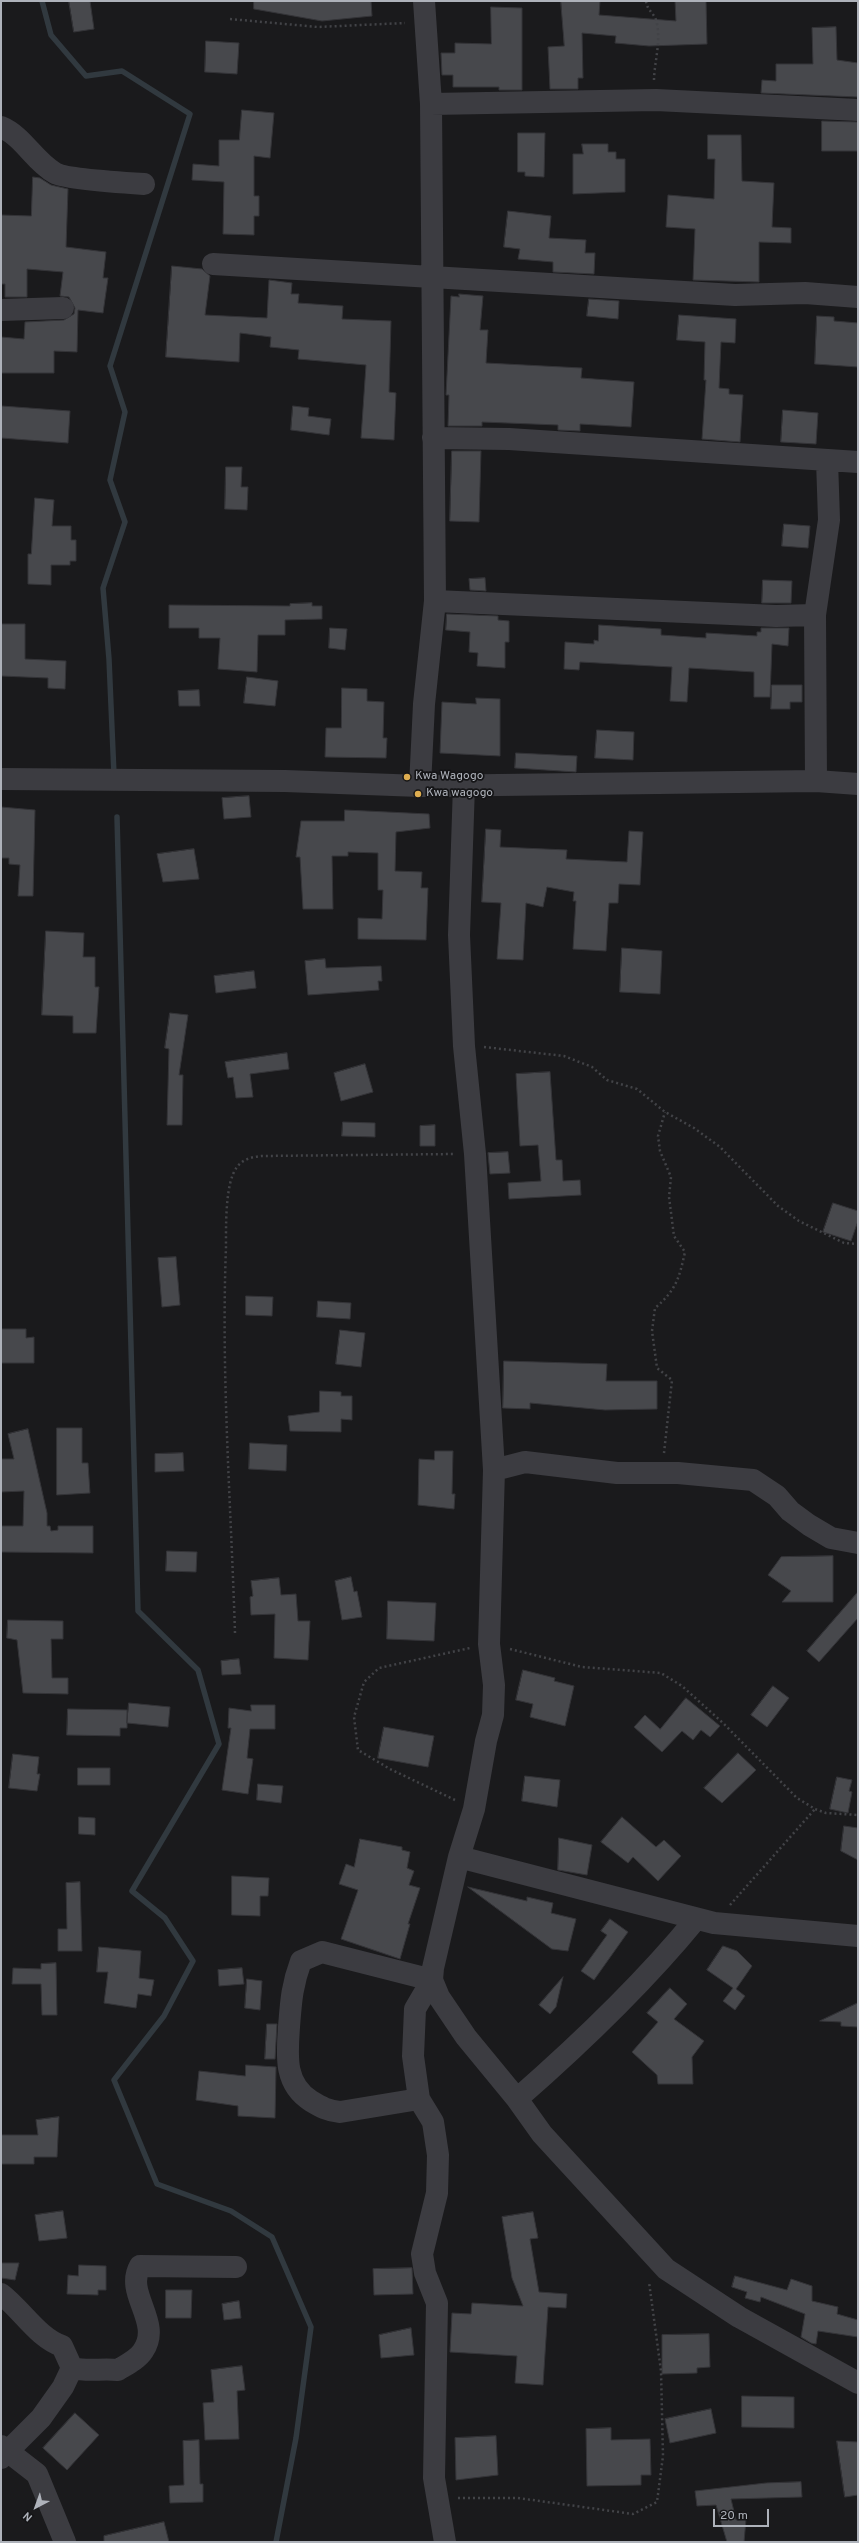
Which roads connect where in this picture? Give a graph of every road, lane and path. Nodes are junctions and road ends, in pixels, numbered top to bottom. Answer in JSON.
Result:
{"nodes":[{"id":1,"x":646,"y":1,"type":"edge"},
{"id":2,"x":424,"y":12,"type":"edge"},
{"id":3,"x":230,"y":19,"type":"dead end"},
{"id":4,"x":656,"y":100,"type":"junction"},
{"id":5,"x":431,"y":104,"type":"junction"},
{"id":6,"x":858,"y":110,"type":"edge"},
{"id":7,"x":1,"y":127,"type":"edge"},
{"id":8,"x":144,"y":184,"type":"dead end"},
{"id":9,"x":213,"y":264,"type":"dead end"},
{"id":10,"x":431,"y":278,"type":"junction"},
{"id":11,"x":858,"y":297,"type":"edge"},
{"id":12,"x":63,"y":308,"type":"dead end"},
{"id":13,"x":1,"y":310,"type":"edge"},
{"id":14,"x":433,"y":438,"type":"junction"},
{"id":15,"x":827,"y":460,"type":"junction"},
{"id":16,"x":858,"y":462,"type":"edge"},
{"id":17,"x":435,"y":601,"type":"junction"},
{"id":18,"x":815,"y":615,"type":"junction"},
{"id":19,"x":1,"y":779,"type":"edge"},
{"id":20,"x":816,"y":781,"type":"junction"},
{"id":21,"x":858,"y":784,"type":"edge"},
{"id":22,"x":464,"y":785,"type":"junction"},
{"id":23,"x":420,"y":786,"type":"junction"},
{"id":24,"x":464,"y":1046,"type":"junction"},
{"id":25,"x":665,"y":1112,"type":"junction"},
{"id":26,"x":475,"y":1154,"type":"junction"},
{"id":27,"x":858,"y":1244,"type":"edge"},
{"id":28,"x":494,"y":1470,"type":"junction"},
{"id":29,"x":662,"y":1473,"type":"junction"},
{"id":30,"x":858,"y":1543,"type":"edge"},
{"id":31,"x":235,"y":1633,"type":"dead end"},
{"id":32,"x":489,"y":1644,"type":"junction"},
{"id":33,"x":474,"y":1809,"type":"junction"},
{"id":34,"x":815,"y":1809,"type":"junction"},
{"id":35,"x":858,"y":1815,"type":"edge"},
{"id":36,"x":459,"y":1857,"type":"junction"},
{"id":37,"x":705,"y":1921,"type":"junction"},
{"id":38,"x":858,"y":1936,"type":"edge"},
{"id":39,"x":432,"y":1980,"type":"junction"},
{"id":40,"x":419,"y":2099,"type":"junction"},
{"id":41,"x":517,"y":2099,"type":"junction"},
{"id":42,"x":236,"y":2267,"type":"dead end"},
{"id":43,"x":648,"y":2279,"type":"dead end"},
{"id":44,"x":1,"y":2294,"type":"edge"},
{"id":45,"x":72,"y":2368,"type":"junction"},
{"id":46,"x":858,"y":2383,"type":"edge"},
{"id":47,"x":3,"y":2452,"type":"edge"},
{"id":48,"x":436,"y":2500,"type":"junction"},
{"id":49,"x":65,"y":2542,"type":"edge"},
{"id":50,"x":445,"y":2542,"type":"edge"}],
"edges":[{"from":1,"to":4,"type":"path"},
{"from":2,"to":3,"type":"path"},
{"from":2,"to":5,"type":"street"},
{"from":4,"to":5,"type":"street"},
{"from":4,"to":6,"type":"street"},
{"from":5,"to":10,"type":"street"},
{"from":7,"to":8,"type":"street"},
{"from":9,"to":10,"type":"street"},
{"from":10,"to":11,"type":"street"},
{"from":10,"to":14,"type":"street"},
{"from":12,"to":13,"type":"street"},
{"from":14,"to":15,"type":"street"},
{"from":14,"to":17,"type":"street"},
{"from":15,"to":16,"type":"street"},
{"from":15,"to":18,"type":"street"},
{"from":17,"to":18,"type":"street"},
{"from":17,"to":23,"type":"street"},
{"from":18,"to":20,"type":"street"},
{"from":19,"to":23,"type":"street"},
{"from":20,"to":21,"type":"street"},
{"from":20,"to":22,"type":"street"},
{"from":22,"to":23,"type":"street"},
{"from":22,"to":24,"type":"street"},
{"from":24,"to":25,"type":"path"},
{"from":24,"to":26,"type":"street"},
{"from":25,"to":27,"type":"path"},
{"from":25,"to":29,"type":"path"},
{"from":26,"to":28,"type":"street"},
{"from":26,"to":31,"type":"path"},
{"from":28,"to":29,"type":"street"},
{"from":28,"to":32,"type":"street"},
{"from":29,"to":30,"type":"street"},
{"from":32,"to":33,"type":"street"},
{"from":32,"to":33,"type":"path"},
{"from":32,"to":34,"type":"path"},
{"from":33,"to":36,"type":"street"},
{"from":34,"to":35,"type":"path"},
{"from":34,"to":37,"type":"path"},
{"from":36,"to":37,"type":"street"},
{"from":36,"to":39,"type":"street"},
{"from":37,"to":38,"type":"street"},
{"from":37,"to":41,"type":"street"},
{"from":39,"to":40,"type":"street"},
{"from":39,"to":40,"type":"street"},
{"from":39,"to":41,"type":"street"},
{"from":40,"to":48,"type":"street"},
{"from":41,"to":46,"type":"street"},
{"from":42,"to":45,"type":"street"},
{"from":43,"to":48,"type":"path"},
{"from":44,"to":45,"type":"street"},
{"from":45,"to":47,"type":"street"},
{"from":47,"to":49,"type":"street"},
{"from":48,"to":50,"type":"street"}]}
